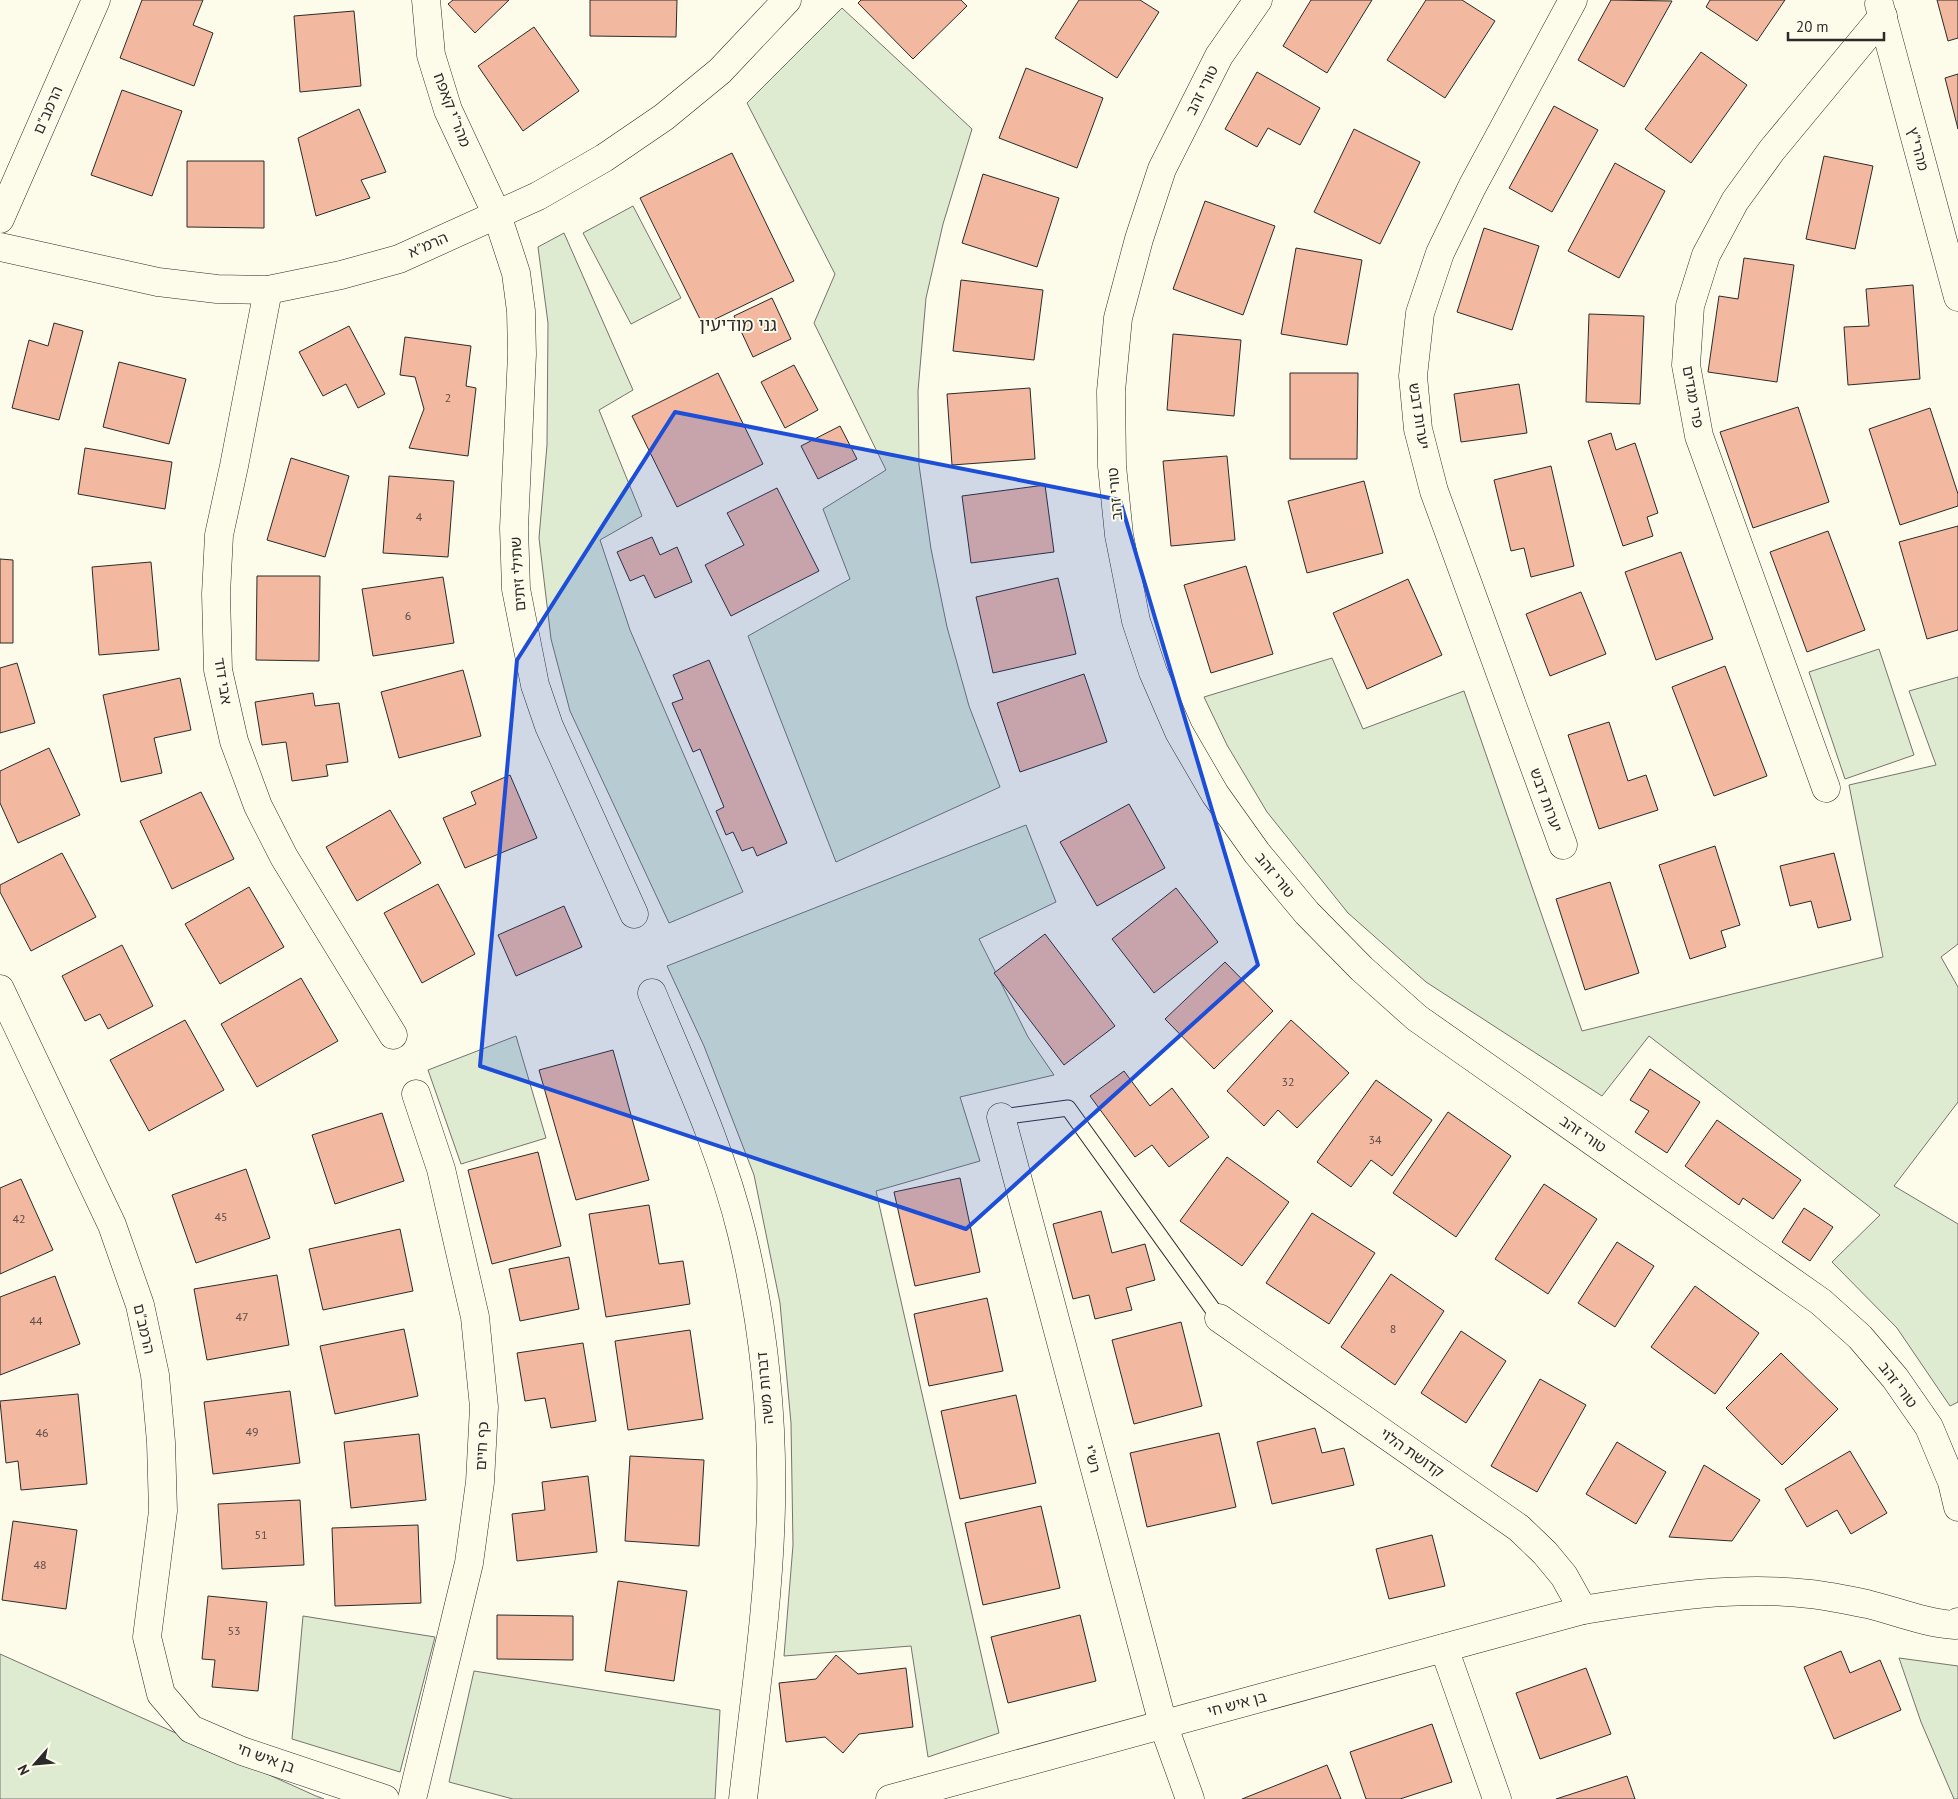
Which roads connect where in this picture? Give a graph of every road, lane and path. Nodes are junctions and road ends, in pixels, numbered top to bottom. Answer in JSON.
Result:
{"nodes":[{"id":1,"x":96,"y":0,"type":"edge"},
{"id":2,"x":426,"y":0,"type":"edge"},
{"id":3,"x":787,"y":0,"type":"edge"},
{"id":4,"x":1258,"y":0,"type":"edge"},
{"id":5,"x":1573,"y":0,"type":"edge"},
{"id":6,"x":1880,"y":8,"type":"edge"},
{"id":7,"x":497,"y":215,"type":"junction"},
{"id":8,"x":0,"y":220,"type":"edge"},
{"id":9,"x":0,"y":247,"type":"edge"},
{"id":10,"x":268,"y":290,"type":"junction"},
{"id":11,"x":1958,"y":297,"type":"edge"},
{"id":12,"x":1826,"y":788,"type":"dead end"},
{"id":13,"x":1563,"y":845,"type":"dead end"},
{"id":14,"x":634,"y":914,"type":"dead end"},
{"id":15,"x":0,"y":990,"type":"edge"},
{"id":16,"x":652,"y":993,"type":"dead end"},
{"id":17,"x":393,"y":1035,"type":"dead end"},
{"id":18,"x":416,"y":1094,"type":"dead end"},
{"id":19,"x":1001,"y":1117,"type":"joint"},
{"id":20,"x":1219,"y":1318,"type":"joint"},
{"id":21,"x":1958,"y":1507,"type":"edge"},
{"id":22,"x":1583,"y":1610,"type":"junction"},
{"id":23,"x":1958,"y":1622,"type":"edge"},
{"id":24,"x":1444,"y":1648,"type":"junction"},
{"id":25,"x":161,"y":1694,"type":"joint"},
{"id":26,"x":1163,"y":1724,"type":"junction"},
{"id":27,"x":920,"y":1795,"type":"edge"},
{"id":28,"x":385,"y":1799,"type":"edge"},
{"id":29,"x":412,"y":1799,"type":"edge"},
{"id":30,"x":743,"y":1799,"type":"edge"},
{"id":31,"x":890,"y":1799,"type":"edge"},
{"id":32,"x":1190,"y":1799,"type":"edge"},
{"id":33,"x":1498,"y":1799,"type":"edge"}],
"edges":[{"from":1,"to":8,"type":"street","name":"הרמב\"ם"},
{"from":2,"to":7,"type":"street","name":"מהר\"י קאפח"},
{"from":3,"to":7,"type":"street","name":"הרמ\"א"},
{"from":4,"to":21,"type":"street","name":"טורי זהב"},
{"from":5,"to":13,"type":"street","name":"יערות דבש"},
{"from":6,"to":11,"type":"street","name":"מהרי\"ץ"},
{"from":6,"to":12,"type":"street","name":"פרי מגדים"},
{"from":7,"to":10,"type":"street","name":"הרמ\"א"},
{"from":7,"to":14,"type":"street","name":"שתילי זיתים"},
{"from":9,"to":10,"type":"street","name":"הרמ\"א"},
{"from":10,"to":17,"type":"street","name":"אבי דוד"},
{"from":15,"to":25,"type":"street","name":"הרמב\"ם"},
{"from":16,"to":30,"type":"street","name":"דברות משה"},
{"from":18,"to":29,"type":"street","name":"כף חיים"},
{"from":19,"to":20,"type":"lane"},
{"from":19,"to":26,"type":"street","name":"רש\"י"},
{"from":20,"to":22,"type":"street","name":"קדושת הלוי"},
{"from":22,"to":23,"type":"street"},
{"from":22,"to":24,"type":"street","name":"בן איש חי"},
{"from":24,"to":26,"type":"street","name":"בן איש חי"},
{"from":24,"to":33,"type":"street"},
{"from":25,"to":28,"type":"street","name":"בן איש חי"},
{"from":26,"to":27,"type":"street","name":"בן איש חי"},
{"from":26,"to":32,"type":"street","name":"רש\"י"},
{"from":27,"to":31,"type":"street","name":"בן איש חי"}]}
